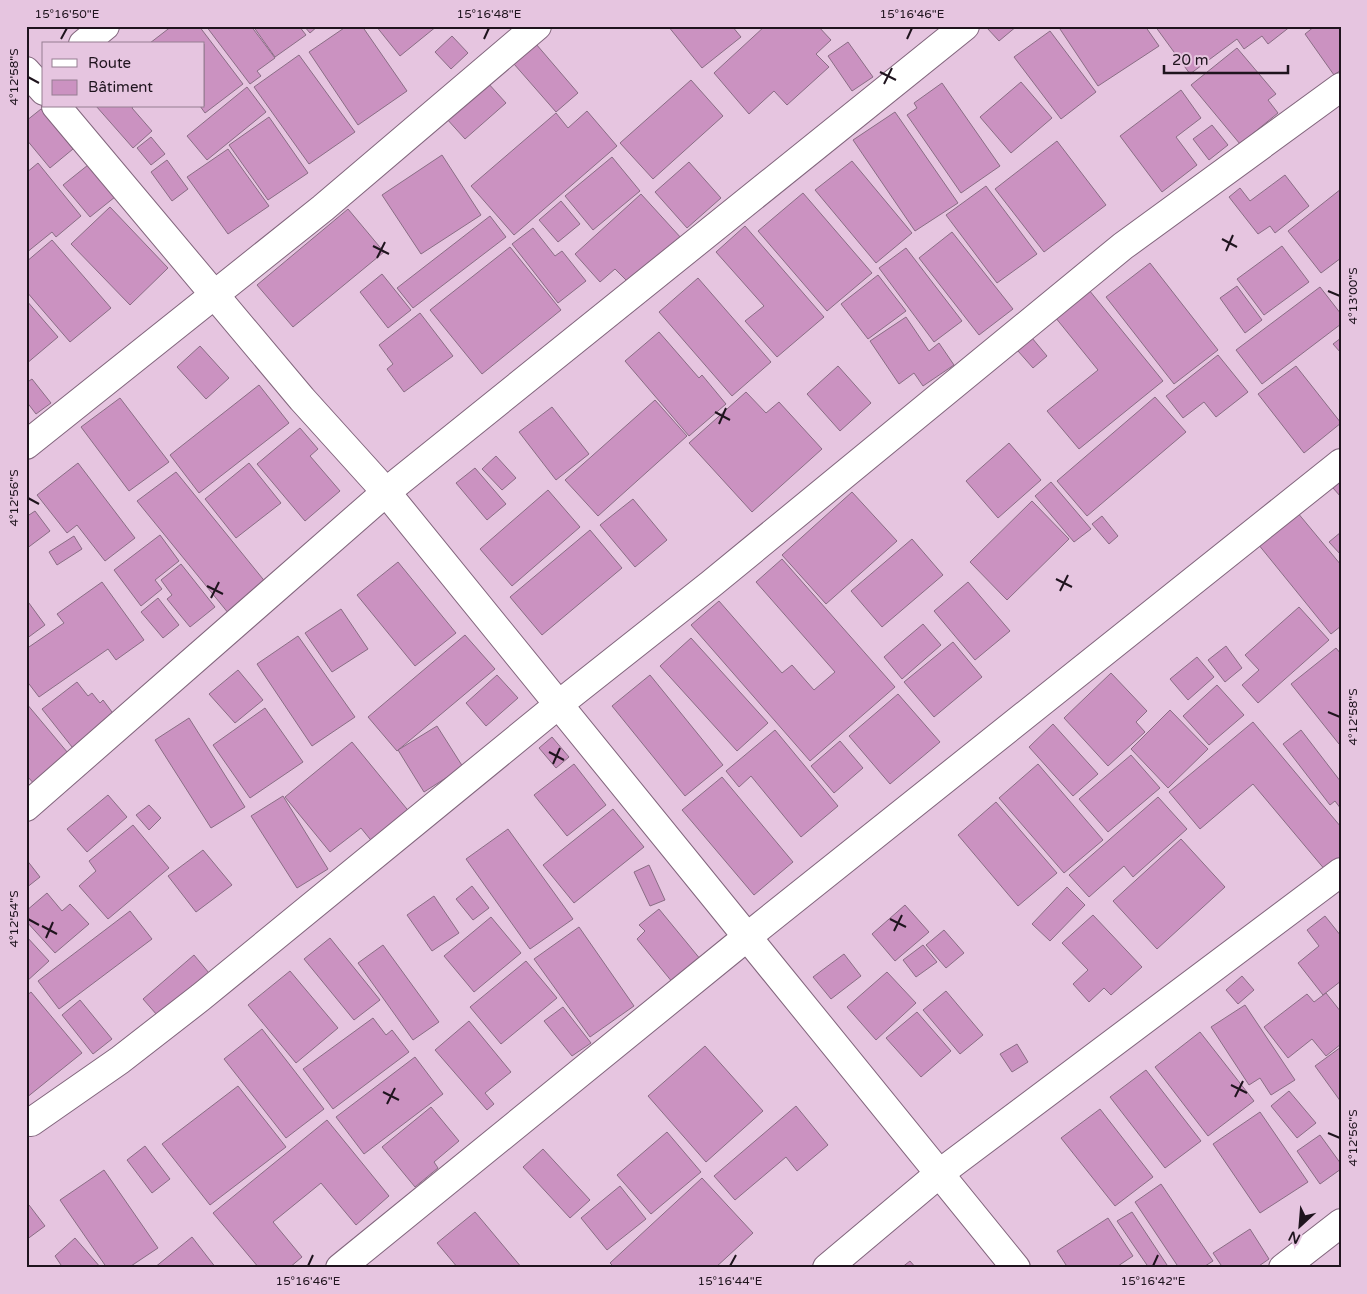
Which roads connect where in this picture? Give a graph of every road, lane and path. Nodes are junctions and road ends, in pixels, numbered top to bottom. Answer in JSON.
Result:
{"nodes":[{"id":1,"x":106,"y":26,"type":"edge"},
{"id":2,"x":537,"y":26,"type":"edge"},
{"id":3,"x":965,"y":26,"type":"edge"},
{"id":4,"x":86,"y":42,"type":"edge"},
{"id":5,"x":1341,"y":87,"type":"edge"},
{"id":6,"x":58,"y":108,"type":"edge"},
{"id":7,"x":214,"y":295,"type":"junction"},
{"id":8,"x":26,"y":445,"type":"edge"},
{"id":9,"x":1341,"y":463,"type":"edge"},
{"id":10,"x":386,"y":492,"type":"junction"},
{"id":11,"x":558,"y":705,"type":"junction"},
{"id":12,"x":26,"y":807,"type":"edge"},
{"id":13,"x":1341,"y":872,"type":"edge"},
{"id":14,"x":747,"y":937,"type":"junction"},
{"id":15,"x":31,"y":1122,"type":"dead end"},
{"id":16,"x":940,"y":1173,"type":"junction"},
{"id":17,"x":1341,"y":1223,"type":"edge"},
{"id":18,"x":340,"y":1268,"type":"edge"},
{"id":19,"x":827,"y":1268,"type":"edge"},
{"id":20,"x":1016,"y":1268,"type":"edge"},
{"id":21,"x":1283,"y":1268,"type":"edge"}],
"edges":[{"from":1,"to":4,"type":"street"},
{"from":2,"to":7,"type":"street"},
{"from":3,"to":10,"type":"street"},
{"from":5,"to":11,"type":"street"},
{"from":6,"to":7,"type":"street"},
{"from":7,"to":8,"type":"street"},
{"from":7,"to":10,"type":"street"},
{"from":9,"to":14,"type":"street"},
{"from":10,"to":11,"type":"street"},
{"from":10,"to":12,"type":"street"},
{"from":11,"to":14,"type":"street"},
{"from":11,"to":15,"type":"street"},
{"from":13,"to":16,"type":"street"},
{"from":14,"to":16,"type":"street"},
{"from":14,"to":18,"type":"street"},
{"from":16,"to":19,"type":"street"},
{"from":16,"to":20,"type":"street"},
{"from":17,"to":21,"type":"street"}]}
